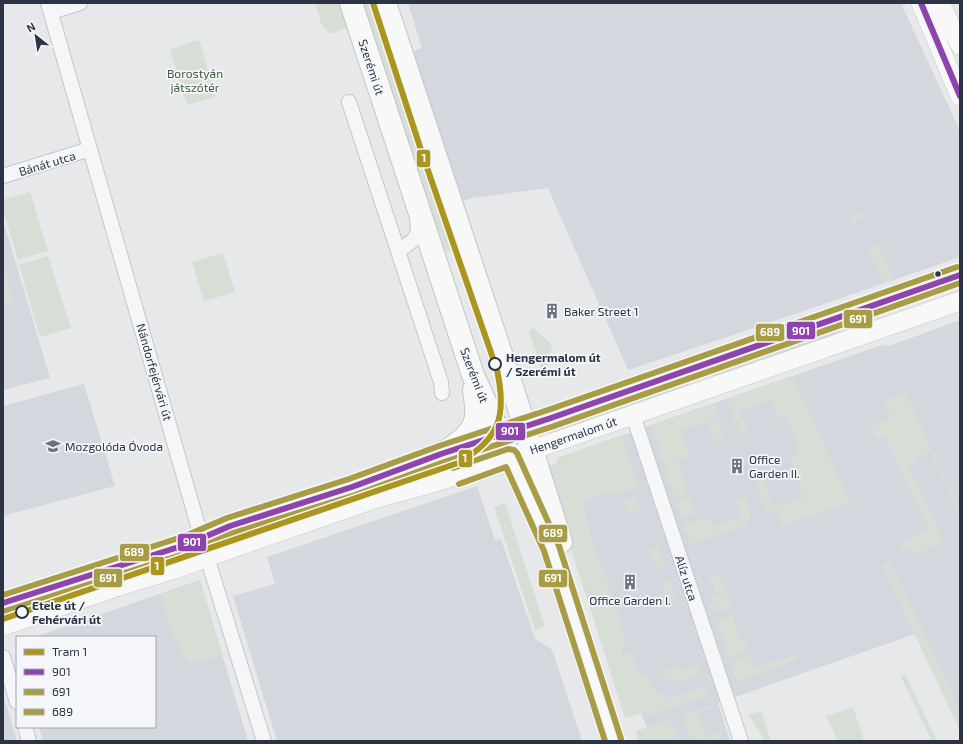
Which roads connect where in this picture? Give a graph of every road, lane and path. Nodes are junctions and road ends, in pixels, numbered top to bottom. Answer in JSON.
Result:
{"nodes":[{"id":1,"x":80,"y":3,"type":"edge"},
{"id":2,"x":351,"y":3,"type":"edge"},
{"id":3,"x":385,"y":3,"type":"edge"},
{"id":4,"x":921,"y":3,"type":"edge"},
{"id":5,"x":940,"y":3,"type":"edge"},
{"id":6,"x":49,"y":8,"type":"edge"},
{"id":7,"x":960,"y":45,"type":"edge"},
{"id":8,"x":942,"y":54,"type":"junction"},
{"id":9,"x":960,"y":95,"type":"edge"},
{"id":10,"x":349,"y":102,"type":"dead end"},
{"id":11,"x":90,"y":149,"type":"junction"},
{"id":12,"x":3,"y":176,"type":"edge"},
{"id":13,"x":413,"y":191,"type":"junction"},
{"id":14,"x":398,"y":251,"type":"junction"},
{"id":15,"x":437,"y":262,"type":"junction"},
{"id":16,"x":960,"y":275,"type":"edge"},
{"id":17,"x":907,"y":294,"type":"junction"},
{"id":18,"x":960,"y":301,"type":"edge"},
{"id":19,"x":913,"y":318,"type":"junction"},
{"id":20,"x":694,"y":367,"type":"junction"},
{"id":21,"x":473,"y":375,"type":"junction"},
{"id":22,"x":703,"y":390,"type":"junction"},
{"id":23,"x":442,"y":393,"type":"dead end"},
{"id":24,"x":633,"y":415,"type":"junction"},
{"id":25,"x":525,"y":426,"type":"junction"},
{"id":26,"x":499,"y":435,"type":"junction"},
{"id":27,"x":532,"y":449,"type":"junction"},
{"id":28,"x":441,"y":454,"type":"junction"},
{"id":29,"x":510,"y":457,"type":"junction"},
{"id":30,"x":202,"y":538,"type":"junction"},
{"id":31,"x":207,"y":557,"type":"junction"},
{"id":32,"x":3,"y":603,"type":"edge"},
{"id":33,"x":3,"y":626,"type":"edge"},
{"id":34,"x":3,"y":657,"type":"edge"},
{"id":35,"x":16,"y":699,"type":"edge"},
{"id":36,"x":24,"y":728,"type":"edge"},
{"id":37,"x":29,"y":741,"type":"edge"},
{"id":38,"x":264,"y":741,"type":"edge"},
{"id":39,"x":613,"y":741,"type":"edge"},
{"id":40,"x":626,"y":741,"type":"edge"},
{"id":41,"x":741,"y":741,"type":"edge"}],
"edges":[{"from":1,"to":6,"type":"street"},
{"from":2,"to":13,"type":"main road","name":"Szerémi út"},
{"from":3,"to":25,"type":"main road"},
{"from":4,"to":8,"type":"main road"},
{"from":5,"to":7,"type":"main road"},
{"from":6,"to":11,"type":"street","name":"Nándorfejérvári út"},
{"from":7,"to":8,"type":"main road"},
{"from":8,"to":9,"type":"main road"},
{"from":10,"to":14,"type":"street"},
{"from":11,"to":12,"type":"street","name":"Bánát utca"},
{"from":11,"to":30,"type":"street","name":"Nándorfejérvári út"},
{"from":13,"to":14,"type":"street"},
{"from":13,"to":15,"type":"main road","name":"Szerémi út"},
{"from":14,"to":15,"type":"street"},
{"from":14,"to":23,"type":"street"},
{"from":15,"to":21,"type":"main road","name":"Szerémi út"},
{"from":16,"to":17,"type":"main road","name":"Hengermalom út"},
{"from":17,"to":19,"type":"main road"},
{"from":17,"to":20,"type":"main road","name":"Hengermalom út"},
{"from":18,"to":19,"type":"main road","name":"Hengermalom út"},
{"from":19,"to":22,"type":"main road","name":"Hengermalom út"},
{"from":20,"to":22,"type":"main road"},
{"from":20,"to":25,"type":"main road","name":"Hengermalom út"},
{"from":21,"to":26,"type":"main road","name":"Szerémi út"},
{"from":21,"to":28,"type":"main road"},
{"from":22,"to":24,"type":"main road","name":"Hengermalom út"},
{"from":24,"to":27,"type":"main road","name":"Hengermalom út"},
{"from":24,"to":41,"type":"street","name":"Alíz utca"},
{"from":25,"to":26,"type":"main road","name":"Hengermalom út"},
{"from":25,"to":27,"type":"main road"},
{"from":26,"to":28,"type":"main road","name":"Hengermalom út"},
{"from":26,"to":29,"type":"main road","name":"Szerémi út"},
{"from":27,"to":29,"type":"main road","name":"Hengermalom út"},
{"from":27,"to":40,"type":"main road"},
{"from":28,"to":30,"type":"main road","name":"Hengermalom út"},
{"from":29,"to":31,"type":"main road","name":"Hengermalom út"},
{"from":29,"to":39,"type":"main road","name":"Szerémi út"},
{"from":30,"to":31,"type":"street","name":"Nándorfejérvári út"},
{"from":30,"to":32,"type":"main road","name":"Hengermalom út"},
{"from":31,"to":33,"type":"main road","name":"Hengermalom út"},
{"from":31,"to":38,"type":"street","name":"Nándorfejérvári út"},
{"from":34,"to":35,"type":"street"},
{"from":36,"to":37,"type":"street"}]}
